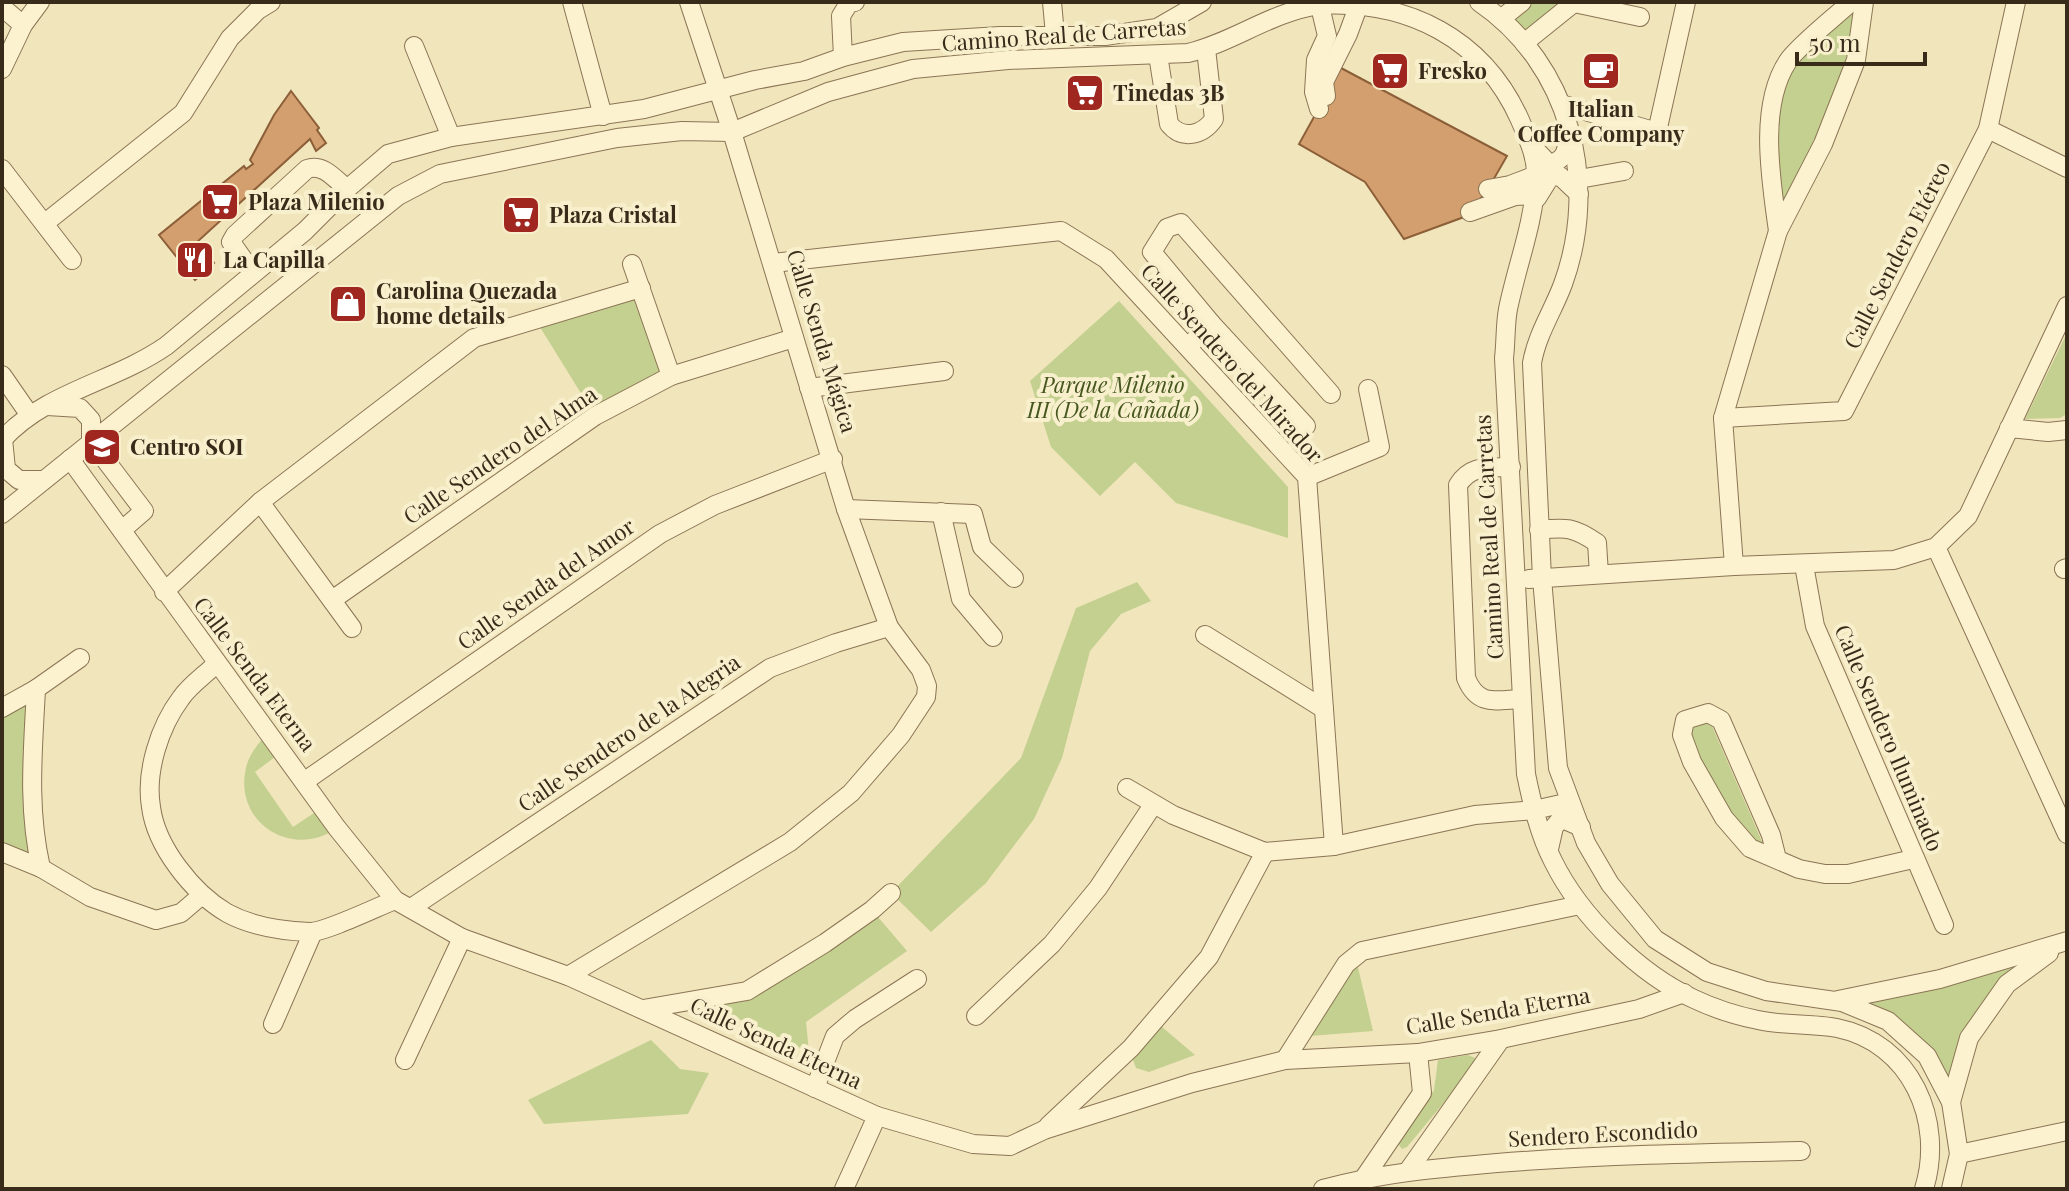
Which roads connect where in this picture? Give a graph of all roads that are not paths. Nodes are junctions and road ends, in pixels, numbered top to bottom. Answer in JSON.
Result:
{"nodes":[{"id":1,"x":40,"y":2,"type":"edge"},
{"id":2,"x":271,"y":2,"type":"edge"},
{"id":3,"x":572,"y":2,"type":"edge"},
{"id":4,"x":689,"y":2,"type":"edge"},
{"id":5,"x":855,"y":2,"type":"edge"},
{"id":6,"x":1052,"y":2,"type":"edge"},
{"id":7,"x":1202,"y":2,"type":"edge"},
{"id":8,"x":1403,"y":2,"type":"edge"},
{"id":9,"x":1479,"y":2,"type":"edge"},
{"id":10,"x":1522,"y":2,"type":"edge"},
{"id":11,"x":1574,"y":2,"type":"edge"},
{"id":12,"x":1686,"y":2,"type":"edge"},
{"id":13,"x":1851,"y":2,"type":"edge"},
{"id":14,"x":1864,"y":2,"type":"edge"},
{"id":15,"x":2016,"y":2,"type":"edge"},
{"id":16,"x":1320,"y":3,"type":"edge"},
{"id":17,"x":1356,"y":3,"type":"edge"},
{"id":18,"x":2,"y":7,"type":"edge"},
{"id":19,"x":1640,"y":17,"type":"dead end"},
{"id":20,"x":1502,"y":18,"type":"junction"},
{"id":21,"x":1425,"y":19,"type":"junction"},
{"id":22,"x":23,"y":25,"type":"junction"},
{"id":23,"x":1055,"y":35,"type":"junction"},
{"id":24,"x":1524,"y":43,"type":"junction"},
{"id":25,"x":414,"y":46,"type":"dead end"},
{"id":26,"x":1206,"y":49,"type":"junction"},
{"id":27,"x":1158,"y":55,"type":"junction"},
{"id":28,"x":843,"y":57,"type":"junction"},
{"id":29,"x":2,"y":69,"type":"edge"},
{"id":30,"x":717,"y":89,"type":"junction"},
{"id":31,"x":1561,"y":104,"type":"junction"},
{"id":32,"x":603,"y":116,"type":"junction"},
{"id":33,"x":1988,"y":129,"type":"junction"},
{"id":34,"x":732,"y":132,"type":"junction"},
{"id":35,"x":1570,"y":132,"type":"junction"},
{"id":36,"x":451,"y":137,"type":"junction"},
{"id":37,"x":1531,"y":145,"type":"junction"},
{"id":38,"x":2067,"y":168,"type":"edge"},
{"id":39,"x":2,"y":169,"type":"edge"},
{"id":40,"x":1624,"y":171,"type":"dead end"},
{"id":41,"x":1536,"y":175,"type":"junction"},
{"id":42,"x":1579,"y":186,"type":"junction"},
{"id":43,"x":347,"y":189,"type":"junction"},
{"id":44,"x":1488,"y":189,"type":"dead end"},
{"id":45,"x":1534,"y":200,"type":"junction"},
{"id":46,"x":1470,"y":212,"type":"dead end"},
{"id":47,"x":45,"y":223,"type":"junction"},
{"id":48,"x":1778,"y":231,"type":"junction"},
{"id":49,"x":72,"y":260,"type":"dead end"},
{"id":50,"x":773,"y":263,"type":"junction"},
{"id":51,"x":632,"y":264,"type":"dead end"},
{"id":52,"x":253,"y":273,"type":"junction"},
{"id":53,"x":641,"y":288,"type":"junction"},
{"id":54,"x":2067,"y":306,"type":"edge"},
{"id":55,"x":1211,"y":323,"type":"junction"},
{"id":56,"x":794,"y":338,"type":"junction"},
{"id":57,"x":1189,"y":346,"type":"junction"},
{"id":58,"x":944,"y":371,"type":"dead end"},
{"id":59,"x":2,"y":375,"type":"edge"},
{"id":60,"x":671,"y":376,"type":"junction"},
{"id":61,"x":809,"y":388,"type":"junction"},
{"id":62,"x":1368,"y":389,"type":"dead end"},
{"id":63,"x":1331,"y":394,"type":"dead end"},
{"id":64,"x":37,"y":410,"type":"junction"},
{"id":65,"x":1723,"y":418,"type":"junction"},
{"id":66,"x":1306,"y":426,"type":"dead end"},
{"id":67,"x":2009,"y":428,"type":"junction"},
{"id":68,"x":2067,"y":430,"type":"edge"},
{"id":69,"x":2,"y":439,"type":"edge"},
{"id":70,"x":91,"y":441,"type":"junction"},
{"id":71,"x":70,"y":459,"type":"junction"},
{"id":72,"x":833,"y":459,"type":"junction"},
{"id":73,"x":1511,"y":467,"type":"junction"},
{"id":74,"x":1307,"y":477,"type":"junction"},
{"id":75,"x":42,"y":480,"type":"junction"},
{"id":76,"x":260,"y":502,"type":"junction"},
{"id":77,"x":846,"y":509,"type":"junction"},
{"id":78,"x":941,"y":512,"type":"junction"},
{"id":79,"x":2,"y":514,"type":"edge"},
{"id":80,"x":122,"y":530,"type":"junction"},
{"id":81,"x":1539,"y":530,"type":"junction"},
{"id":82,"x":1936,"y":547,"type":"junction"},
{"id":83,"x":1804,"y":565,"type":"junction"},
{"id":84,"x":1734,"y":566,"type":"junction"},
{"id":85,"x":1599,"y":574,"type":"junction"},
{"id":86,"x":1014,"y":578,"type":"dead end"},
{"id":87,"x":1542,"y":578,"type":"junction"},
{"id":88,"x":1515,"y":580,"type":"junction"},
{"id":89,"x":164,"y":592,"type":"junction"},
{"id":90,"x":332,"y":600,"type":"junction"},
{"id":91,"x":889,"y":627,"type":"junction"},
{"id":92,"x":352,"y":628,"type":"dead end"},
{"id":93,"x":1205,"y":635,"type":"dead end"},
{"id":94,"x":993,"y":637,"type":"dead end"},
{"id":95,"x":80,"y":658,"type":"dead end"},
{"id":96,"x":216,"y":664,"type":"junction"},
{"id":97,"x":36,"y":689,"type":"junction"},
{"id":98,"x":1522,"y":699,"type":"junction"},
{"id":99,"x":2,"y":708,"type":"edge"},
{"id":100,"x":1324,"y":709,"type":"junction"},
{"id":101,"x":1559,"y":773,"type":"junction"},
{"id":102,"x":1526,"y":774,"type":"junction"},
{"id":103,"x":305,"y":781,"type":"junction"},
{"id":104,"x":1127,"y":788,"type":"dead end"},
{"id":105,"x":1570,"y":802,"type":"junction"},
{"id":106,"x":1153,"y":805,"type":"junction"},
{"id":107,"x":1534,"y":810,"type":"junction"},
{"id":108,"x":1581,"y":827,"type":"junction"},
{"id":109,"x":2067,"y":834,"type":"edge"},
{"id":110,"x":1334,"y":846,"type":"junction"},
{"id":111,"x":1549,"y":849,"type":"junction"},
{"id":112,"x":2,"y":852,"type":"edge"},
{"id":113,"x":1265,"y":852,"type":"junction"},
{"id":114,"x":1777,"y":859,"type":"junction"},
{"id":115,"x":1913,"y":859,"type":"junction"},
{"id":116,"x":41,"y":868,"type":"junction"},
{"id":117,"x":891,"y":893,"type":"dead end"},
{"id":118,"x":202,"y":895,"type":"junction"},
{"id":119,"x":403,"y":904,"type":"junction"},
{"id":120,"x":1580,"y":905,"type":"junction"},
{"id":121,"x":1944,"y":925,"type":"dead end"},
{"id":122,"x":313,"y":932,"type":"junction"},
{"id":123,"x":462,"y":938,"type":"junction"},
{"id":124,"x":2064,"y":942,"type":"edge"},
{"id":125,"x":568,"y":976,"type":"junction"},
{"id":126,"x":917,"y":979,"type":"dead end"},
{"id":127,"x":1684,"y":993,"type":"junction"},
{"id":128,"x":1834,"y":1001,"type":"junction"},
{"id":129,"x":643,"y":1009,"type":"junction"},
{"id":130,"x":976,"y":1016,"type":"dead end"},
{"id":131,"x":273,"y":1024,"type":"dead end"},
{"id":132,"x":1501,"y":1039,"type":"junction"},
{"id":133,"x":1418,"y":1053,"type":"junction"},
{"id":134,"x":405,"y":1060,"type":"dead end"},
{"id":135,"x":1285,"y":1060,"type":"junction"},
{"id":136,"x":815,"y":1088,"type":"junction"},
{"id":137,"x":1951,"y":1102,"type":"junction"},
{"id":138,"x":877,"y":1116,"type":"junction"},
{"id":139,"x":1044,"y":1130,"type":"junction"},
{"id":140,"x":2067,"y":1131,"type":"edge"},
{"id":141,"x":1801,"y":1151,"type":"dead end"},
{"id":142,"x":1959,"y":1154,"type":"junction"},
{"id":143,"x":1408,"y":1171,"type":"junction"},
{"id":144,"x":1364,"y":1178,"type":"junction"},
{"id":145,"x":844,"y":1189,"type":"edge"},
{"id":146,"x":1323,"y":1189,"type":"edge"},
{"id":147,"x":1924,"y":1189,"type":"edge"},
{"id":148,"x":1951,"y":1189,"type":"edge"}],
"edges":[{"from":1,"to":22,"type":"street"},
{"from":2,"to":47,"type":"street"},
{"from":3,"to":32,"type":"street"},
{"from":4,"to":30,"type":"street","name":"Calle Senda Mágica"},
{"from":5,"to":28,"type":"street"},
{"from":6,"to":23,"type":"street"},
{"from":7,"to":23,"type":"street","name":"Camino Real de Carretas"},
{"from":8,"to":21,"type":"street"},
{"from":9,"to":20,"type":"street"},
{"from":10,"to":20,"type":"street"},
{"from":11,"to":19,"type":"street"},
{"from":11,"to":24,"type":"street"},
{"from":12,"to":31,"type":"street"},
{"from":13,"to":48,"type":"street"},
{"from":14,"to":48,"type":"street"},
{"from":15,"to":33,"type":"street","name":"Calle Sendero Etéreo"},
{"from":16,"to":17,"type":"street","name":"Camino Real de Carretas"},
{"from":16,"to":17,"type":"street"},
{"from":16,"to":26,"type":"street","name":"Camino Real de Carretas"},
{"from":17,"to":21,"type":"street","name":"Camino Real de Carretas"},
{"from":18,"to":22,"type":"street"},
{"from":20,"to":24,"type":"street"},
{"from":21,"to":37,"type":"street","name":"Camino Real de Carretas"},
{"from":22,"to":29,"type":"street"},
{"from":23,"to":28,"type":"street","name":"Camino Real de Carretas"},
{"from":24,"to":31,"type":"street"},
{"from":25,"to":36,"type":"street"},
{"from":26,"to":27,"type":"street","name":"Camino Real de Carretas"},
{"from":26,"to":27,"type":"street"},
{"from":27,"to":34,"type":"street","name":"Camino Real de Carretas"},
{"from":28,"to":30,"type":"street","name":"Camino Real de Carretas"},
{"from":30,"to":32,"type":"street","name":"Camino Real de Carretas"},
{"from":30,"to":34,"type":"street","name":"Calle Senda Mágica"},
{"from":31,"to":35,"type":"street"},
{"from":32,"to":36,"type":"street","name":"Camino Real de Carretas"},
{"from":33,"to":38,"type":"street"},
{"from":33,"to":65,"type":"street","name":"Calle Sendero Etéreo"},
{"from":34,"to":50,"type":"street","name":"Calle Senda Mágica"},
{"from":34,"to":70,"type":"street","name":"Camino Real de Carretas"},
{"from":35,"to":37,"type":"street"},
{"from":35,"to":42,"type":"street"},
{"from":36,"to":43,"type":"street","name":"Camino Real de Carretas"},
{"from":37,"to":41,"type":"street","name":"Camino Real de Carretas"},
{"from":39,"to":47,"type":"street"},
{"from":40,"to":42,"type":"street"},
{"from":41,"to":44,"type":"street"},
{"from":41,"to":45,"type":"street","name":"Camino Real de Carretas"},
{"from":42,"to":45,"type":"street"},
{"from":42,"to":81,"type":"street"},
{"from":43,"to":52,"type":"street","name":"Camino Real de Carretas"},
{"from":43,"to":52,"type":"street"},
{"from":45,"to":46,"type":"street"},
{"from":45,"to":73,"type":"street","name":"Camino Real de Carretas"},
{"from":47,"to":49,"type":"street"},
{"from":48,"to":65,"type":"street"},
{"from":50,"to":56,"type":"street","name":"Calle Senda Mágica"},
{"from":50,"to":57,"type":"street","name":"Calle Sendero del Mirador"},
{"from":51,"to":53,"type":"street"},
{"from":52,"to":64,"type":"street","name":"Camino Real de Carretas"},
{"from":53,"to":60,"type":"street"},
{"from":53,"to":76,"type":"street"},
{"from":54,"to":67,"type":"street"},
{"from":55,"to":57,"type":"street"},
{"from":55,"to":63,"type":"street"},
{"from":55,"to":66,"type":"street"},
{"from":56,"to":60,"type":"street","name":"Calle Sendero del Alma"},
{"from":56,"to":61,"type":"street","name":"Calle Senda Mágica"},
{"from":57,"to":74,"type":"street","name":"Calle Sendero del Mirador"},
{"from":58,"to":61,"type":"street"},
{"from":59,"to":64,"type":"street"},
{"from":60,"to":90,"type":"street","name":"Calle Sendero del Alma"},
{"from":61,"to":72,"type":"street","name":"Calle Senda Mágica"},
{"from":62,"to":74,"type":"street"},
{"from":64,"to":69,"type":"street","name":"Camino Real de Carretas"},
{"from":64,"to":70,"type":"street"},
{"from":65,"to":84,"type":"street"},
{"from":67,"to":68,"type":"street"},
{"from":67,"to":82,"type":"street"},
{"from":69,"to":75,"type":"street"},
{"from":70,"to":71,"type":"street","name":"Camino Real de Carretas"},
{"from":70,"to":80,"type":"street"},
{"from":71,"to":75,"type":"street","name":"Camino Real de Carretas"},
{"from":71,"to":80,"type":"street","name":"Calle Senda Eterna"},
{"from":72,"to":77,"type":"street","name":"Calle Senda Mágica"},
{"from":72,"to":103,"type":"street","name":"Calle Senda del Amor"},
{"from":73,"to":88,"type":"street","name":"Camino Real de Carretas"},
{"from":73,"to":98,"type":"street"},
{"from":74,"to":100,"type":"street","name":"Calle Sendero del Mirador"},
{"from":75,"to":79,"type":"street","name":"Camino Real de Carretas"},
{"from":76,"to":89,"type":"street"},
{"from":76,"to":90,"type":"street"},
{"from":77,"to":78,"type":"street"},
{"from":77,"to":91,"type":"street","name":"Calle Senda Mágica"},
{"from":78,"to":86,"type":"street"},
{"from":78,"to":94,"type":"street"},
{"from":80,"to":89,"type":"street","name":"Calle Senda Eterna"},
{"from":81,"to":85,"type":"street"},
{"from":81,"to":87,"type":"street"},
{"from":82,"to":83,"type":"street"},
{"from":82,"to":109,"type":"street"},
{"from":83,"to":84,"type":"street"},
{"from":83,"to":115,"type":"street","name":"Calle Sendero Iluminado"},
{"from":84,"to":85,"type":"street"},
{"from":85,"to":87,"type":"street"},
{"from":87,"to":88,"type":"street"},
{"from":87,"to":101,"type":"street"},
{"from":88,"to":98,"type":"street","name":"Camino Real de Carretas"},
{"from":89,"to":96,"type":"street","name":"Calle Senda Eterna"},
{"from":90,"to":92,"type":"street"},
{"from":91,"to":119,"type":"street","name":"Calle Sendero de la Alegria"},
{"from":91,"to":125,"type":"street","name":"Calle Senda Mágica"},
{"from":93,"to":100,"type":"street"},
{"from":95,"to":97,"type":"street"},
{"from":96,"to":103,"type":"street","name":"Calle Senda Eterna"},
{"from":96,"to":118,"type":"street"},
{"from":97,"to":99,"type":"street"},
{"from":97,"to":116,"type":"street"},
{"from":98,"to":102,"type":"street","name":"Camino Real de Carretas"},
{"from":100,"to":110,"type":"street","name":"Calle Sendero del Mirador"},
{"from":101,"to":102,"type":"street"},
{"from":101,"to":105,"type":"street"},
{"from":102,"to":107,"type":"street","name":"Camino Real de Carretas"},
{"from":103,"to":119,"type":"street","name":"Calle Senda Eterna"},
{"from":104,"to":106,"type":"street"},
{"from":105,"to":107,"type":"street"},
{"from":105,"to":108,"type":"street"},
{"from":106,"to":113,"type":"street"},
{"from":106,"to":130,"type":"street"},
{"from":107,"to":110,"type":"street"},
{"from":107,"to":111,"type":"street","name":"Camino Real de Carretas"},
{"from":108,"to":111,"type":"street"},
{"from":108,"to":128,"type":"street"},
{"from":110,"to":113,"type":"street"},
{"from":111,"to":120,"type":"street","name":"Camino Real de Carretas"},
{"from":112,"to":116,"type":"street"},
{"from":113,"to":139,"type":"street"},
{"from":114,"to":114,"type":"street"},
{"from":114,"to":115,"type":"street"},
{"from":115,"to":121,"type":"street","name":"Calle Sendero Iluminado"},
{"from":116,"to":118,"type":"street"},
{"from":117,"to":129,"type":"street"},
{"from":118,"to":122,"type":"street"},
{"from":119,"to":122,"type":"street","name":"Calle Sendero de la Alegria"},
{"from":119,"to":123,"type":"street","name":"Calle Senda Eterna"},
{"from":120,"to":127,"type":"street","name":"Camino Real de Carretas"},
{"from":120,"to":135,"type":"street"},
{"from":122,"to":131,"type":"street"},
{"from":123,"to":125,"type":"street","name":"Calle Senda Eterna"},
{"from":123,"to":134,"type":"street"},
{"from":124,"to":128,"type":"street"},
{"from":124,"to":137,"type":"street"},
{"from":125,"to":129,"type":"street","name":"Calle Senda Eterna"},
{"from":126,"to":136,"type":"street"},
{"from":127,"to":132,"type":"street","name":"Calle Senda Eterna"},
{"from":127,"to":147,"type":"street","name":"Camino Real de Carretas"},
{"from":128,"to":137,"type":"street"},
{"from":129,"to":136,"type":"street","name":"Calle Senda Eterna"},
{"from":132,"to":133,"type":"street","name":"Calle Senda Eterna"},
{"from":132,"to":143,"type":"street"},
{"from":133,"to":135,"type":"street","name":"Calle Senda Eterna"},
{"from":133,"to":144,"type":"street"},
{"from":135,"to":139,"type":"street","name":"Calle Senda Eterna"},
{"from":136,"to":138,"type":"street","name":"Calle Senda Eterna"},
{"from":137,"to":142,"type":"street"},
{"from":138,"to":139,"type":"street","name":"Calle Senda Eterna"},
{"from":138,"to":145,"type":"street"},
{"from":140,"to":142,"type":"street"},
{"from":141,"to":143,"type":"street","name":"Sendero Escondido"},
{"from":142,"to":148,"type":"street"},
{"from":143,"to":144,"type":"street","name":"Sendero Escondido"},
{"from":144,"to":146,"type":"street","name":"Sendero Escondido"}]}
